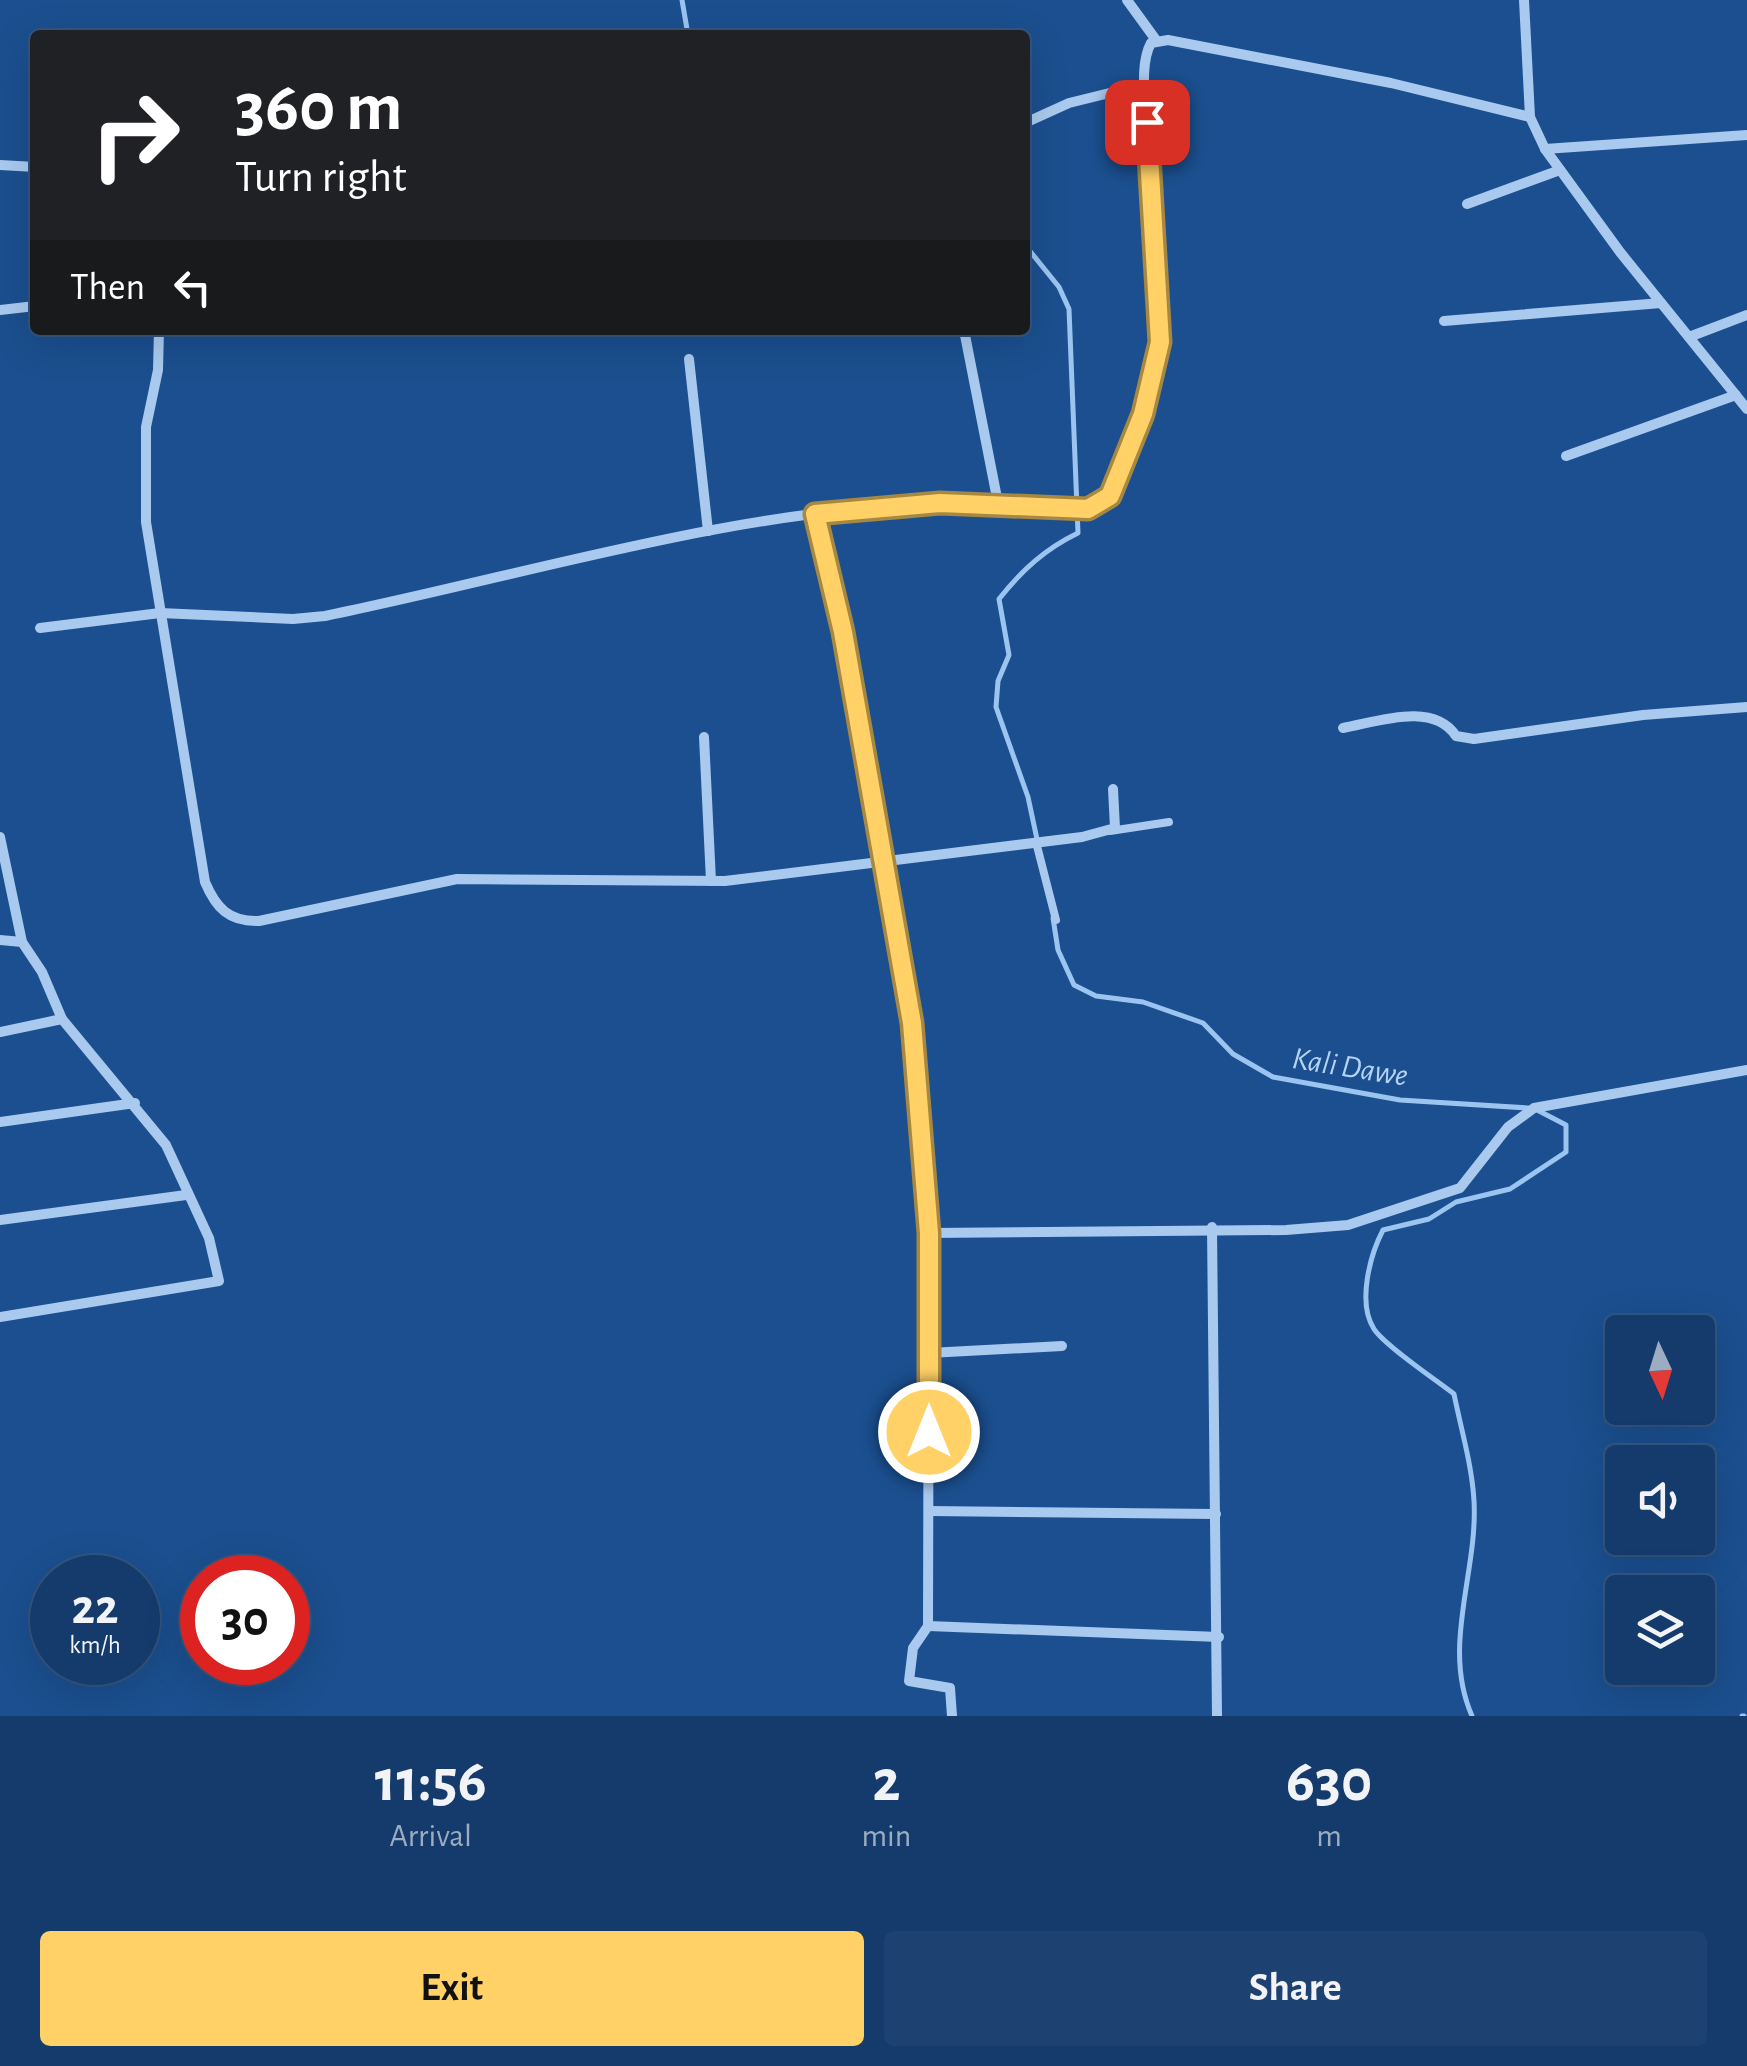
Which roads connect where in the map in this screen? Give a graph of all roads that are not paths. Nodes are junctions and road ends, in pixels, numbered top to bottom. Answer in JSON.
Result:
{"nodes":[{"id":1,"x":1127,"y":0,"type":"edge"},
{"id":2,"x":1524,"y":0,"type":"edge"},
{"id":3,"x":1156,"y":40,"type":"junction"},
{"id":4,"x":1146,"y":84,"type":"junction"},
{"id":5,"x":1530,"y":117,"type":"junction"},
{"id":6,"x":1030,"y":121,"type":"edge"},
{"id":7,"x":1747,"y":135,"type":"edge"},
{"id":8,"x":1545,"y":148,"type":"junction"},
{"id":9,"x":0,"y":165,"type":"edge"},
{"id":10,"x":30,"y":166,"type":"edge"},
{"id":11,"x":1560,"y":170,"type":"junction"},
{"id":12,"x":1466,"y":204,"type":"dead end"},
{"id":13,"x":1661,"y":303,"type":"junction"},
{"id":14,"x":30,"y":307,"type":"edge"},
{"id":15,"x":0,"y":310,"type":"edge"},
{"id":16,"x":1747,"y":315,"type":"edge"},
{"id":17,"x":1444,"y":321,"type":"dead end"},
{"id":18,"x":159,"y":335,"type":"edge"},
{"id":19,"x":965,"y":335,"type":"edge"},
{"id":20,"x":1688,"y":337,"type":"junction"},
{"id":21,"x":689,"y":360,"type":"dead end"},
{"id":22,"x":1736,"y":395,"type":"junction"},
{"id":23,"x":1747,"y":409,"type":"edge"},
{"id":24,"x":1566,"y":456,"type":"dead end"},
{"id":25,"x":998,"y":503,"type":"junction"},
{"id":26,"x":815,"y":514,"type":"junction"},
{"id":27,"x":708,"y":530,"type":"junction"},
{"id":28,"x":160,"y":614,"type":"junction"},
{"id":29,"x":40,"y":628,"type":"dead end"},
{"id":30,"x":1747,"y":707,"type":"edge"},
{"id":31,"x":1343,"y":728,"type":"dead end"},
{"id":32,"x":704,"y":737,"type":"dead end"},
{"id":33,"x":1113,"y":789,"type":"dead end"},
{"id":34,"x":1169,"y":822,"type":"dead end"},
{"id":35,"x":1110,"y":831,"type":"junction"},
{"id":36,"x":1,"y":840,"type":"edge"},
{"id":37,"x":1036,"y":842,"type":"junction"},
{"id":38,"x":887,"y":864,"type":"junction"},
{"id":39,"x":711,"y":881,"type":"junction"},
{"id":40,"x":1056,"y":920,"type":"dead end"},
{"id":41,"x":0,"y":940,"type":"edge"},
{"id":42,"x":22,"y":942,"type":"junction"},
{"id":43,"x":62,"y":1019,"type":"junction"},
{"id":44,"x":0,"y":1032,"type":"edge"},
{"id":45,"x":1747,"y":1070,"type":"edge"},
{"id":46,"x":135,"y":1104,"type":"junction"},
{"id":47,"x":0,"y":1122,"type":"edge"},
{"id":48,"x":186,"y":1195,"type":"junction"},
{"id":49,"x":0,"y":1220,"type":"edge"},
{"id":50,"x":1212,"y":1227,"type":"junction"},
{"id":51,"x":929,"y":1233,"type":"junction"},
{"id":52,"x":0,"y":1317,"type":"edge"},
{"id":53,"x":1062,"y":1346,"type":"dead end"},
{"id":54,"x":928,"y":1353,"type":"junction"},
{"id":55,"x":929,"y":1511,"type":"junction"},
{"id":56,"x":1216,"y":1514,"type":"junction"},
{"id":57,"x":928,"y":1626,"type":"junction"},
{"id":58,"x":1219,"y":1637,"type":"junction"},
{"id":59,"x":952,"y":1716,"type":"edge"},
{"id":60,"x":1217,"y":1716,"type":"edge"}],
"edges":[{"from":1,"to":3,"type":"street"},
{"from":2,"to":5,"type":"street"},
{"from":3,"to":4,"type":"street"},
{"from":3,"to":5,"type":"street"},
{"from":4,"to":6,"type":"street"},
{"from":4,"to":25,"type":"street"},
{"from":5,"to":8,"type":"street"},
{"from":7,"to":8,"type":"street"},
{"from":8,"to":11,"type":"street"},
{"from":9,"to":10,"type":"street"},
{"from":11,"to":12,"type":"street"},
{"from":11,"to":13,"type":"street"},
{"from":13,"to":17,"type":"street"},
{"from":13,"to":20,"type":"street"},
{"from":14,"to":15,"type":"street"},
{"from":16,"to":20,"type":"street"},
{"from":18,"to":28,"type":"street"},
{"from":19,"to":25,"type":"street"},
{"from":20,"to":22,"type":"street"},
{"from":21,"to":27,"type":"street"},
{"from":22,"to":23,"type":"street"},
{"from":22,"to":24,"type":"street"},
{"from":25,"to":26,"type":"street"},
{"from":26,"to":27,"type":"street"},
{"from":26,"to":38,"type":"street"},
{"from":27,"to":28,"type":"street"},
{"from":28,"to":29,"type":"street"},
{"from":28,"to":39,"type":"street"},
{"from":30,"to":31,"type":"street"},
{"from":32,"to":39,"type":"street"},
{"from":33,"to":35,"type":"street"},
{"from":34,"to":35,"type":"lane"},
{"from":35,"to":37,"type":"street"},
{"from":36,"to":42,"type":"street"},
{"from":37,"to":38,"type":"street"},
{"from":37,"to":40,"type":"lane"},
{"from":38,"to":39,"type":"street"},
{"from":38,"to":51,"type":"street"},
{"from":41,"to":42,"type":"street"},
{"from":42,"to":43,"type":"street"},
{"from":43,"to":44,"type":"street"},
{"from":43,"to":46,"type":"street"},
{"from":45,"to":50,"type":"street"},
{"from":46,"to":47,"type":"street"},
{"from":46,"to":48,"type":"street"},
{"from":48,"to":49,"type":"street"},
{"from":48,"to":52,"type":"street"},
{"from":50,"to":51,"type":"street"},
{"from":50,"to":56,"type":"street"},
{"from":51,"to":54,"type":"street"},
{"from":53,"to":54,"type":"street"},
{"from":54,"to":55,"type":"street"},
{"from":55,"to":56,"type":"street"},
{"from":55,"to":57,"type":"street"},
{"from":56,"to":58,"type":"street"},
{"from":57,"to":58,"type":"street"},
{"from":57,"to":59,"type":"street"},
{"from":58,"to":60,"type":"street"}]}
